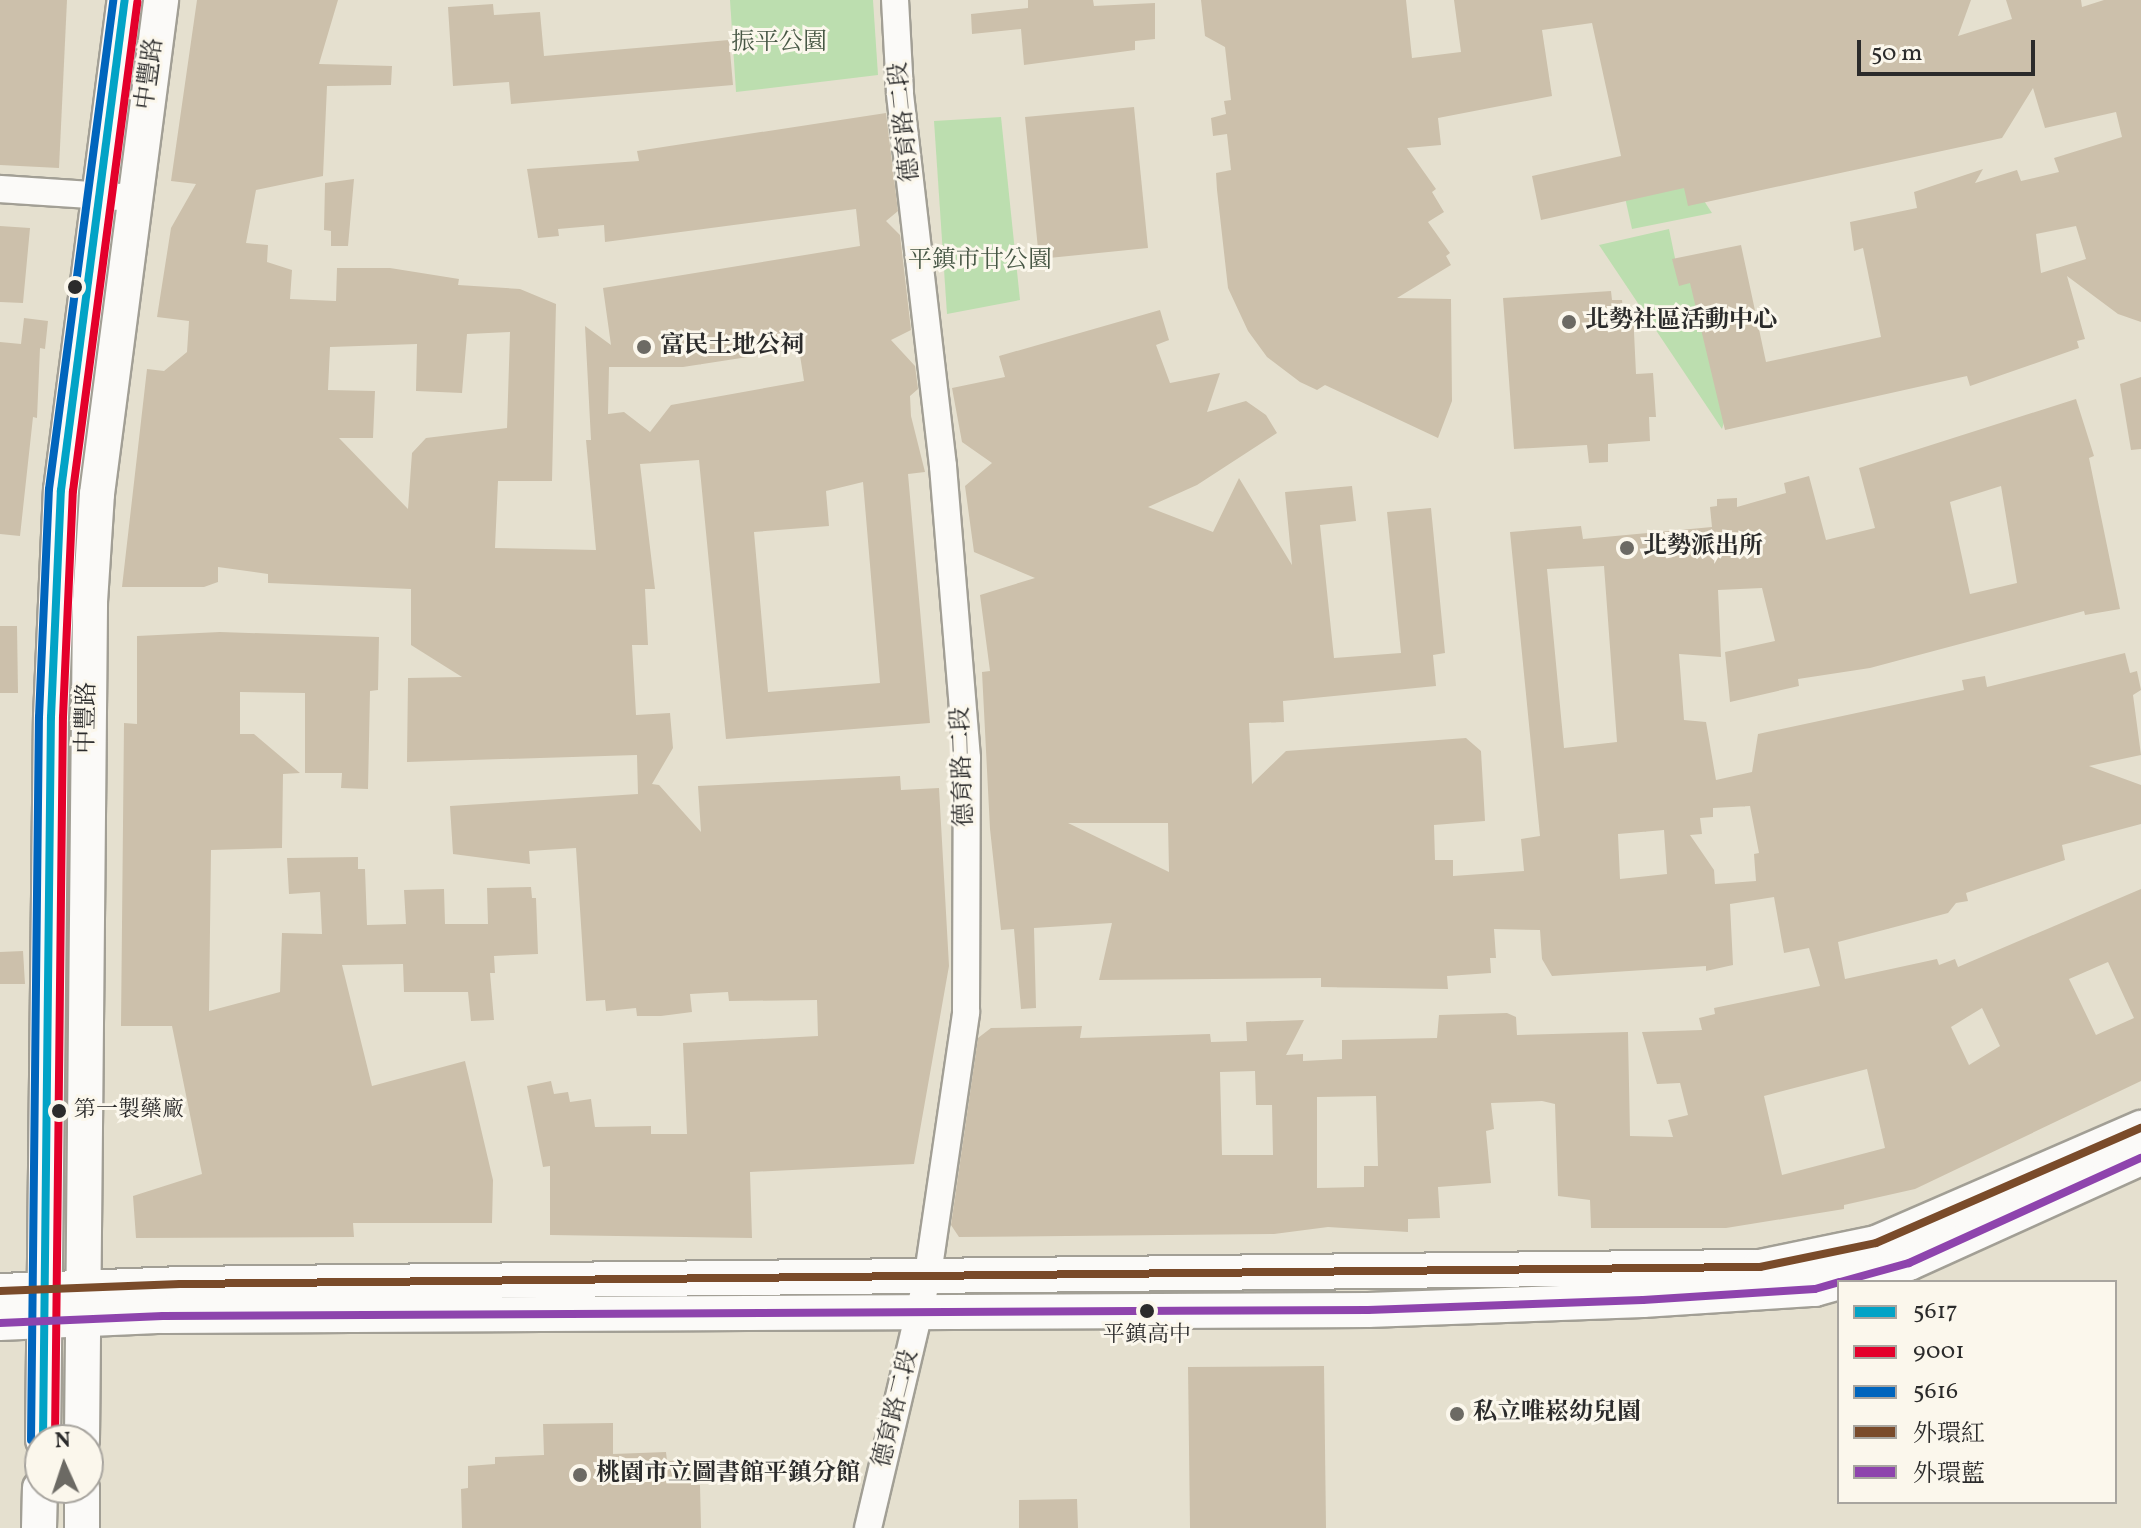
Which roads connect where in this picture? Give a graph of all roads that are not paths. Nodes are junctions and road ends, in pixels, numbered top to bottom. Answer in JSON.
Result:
{"nodes":[{"id":1,"x":125,"y":0,"type":"edge"},
{"id":2,"x":161,"y":0,"type":"edge"},
{"id":3,"x":895,"y":0,"type":"edge"},
{"id":4,"x":0,"y":189,"type":"edge"},
{"id":5,"x":118,"y":198,"type":"junction"},
{"id":6,"x":2141,"y":1128,"type":"edge"},
{"id":7,"x":2141,"y":1158,"type":"edge"},
{"id":8,"x":928,"y":1274,"type":"junction"},
{"id":9,"x":1846,"y":1280,"type":"edge"},
{"id":10,"x":1837,"y":1283,"type":"edge"},
{"id":11,"x":0,"y":1291,"type":"edge"},
{"id":12,"x":83,"y":1304,"type":"junction"},
{"id":13,"x":48,"y":1306,"type":"junction"},
{"id":14,"x":921,"y":1309,"type":"junction"},
{"id":15,"x":0,"y":1323,"type":"edge"},
{"id":16,"x":44,"y":1424,"type":"edge"},
{"id":17,"x":82,"y":1424,"type":"edge"},
{"id":18,"x":40,"y":1504,"type":"edge"},
{"id":19,"x":82,"y":1504,"type":"edge"},
{"id":20,"x":39,"y":1528,"type":"edge"},
{"id":21,"x":82,"y":1528,"type":"edge"},
{"id":22,"x":868,"y":1528,"type":"edge"}],
"edges":[{"from":1,"to":5,"type":"main road","name":"中豐路"},
{"from":2,"to":5,"type":"main road","name":"中豐路"},
{"from":3,"to":8,"type":"street","name":"德育路二段"},
{"from":4,"to":5,"type":"street"},
{"from":5,"to":12,"type":"main road","name":"中豐路"},
{"from":5,"to":13,"type":"main road","name":"中豐路"},
{"from":6,"to":8,"type":"main road"},
{"from":7,"to":9,"type":"main road"},
{"from":8,"to":12,"type":"main road"},
{"from":8,"to":14,"type":"street","name":"德育路二段"},
{"from":10,"to":14,"type":"main road"},
{"from":11,"to":13,"type":"main road"},
{"from":12,"to":13,"type":"main road"},
{"from":12,"to":14,"type":"main road"},
{"from":12,"to":17,"type":"main road","name":"中豐路"},
{"from":13,"to":15,"type":"main road"},
{"from":13,"to":16,"type":"main road","name":"中豐路"},
{"from":14,"to":22,"type":"street","name":"德育路二段"},
{"from":18,"to":20,"type":"main road"},
{"from":19,"to":21,"type":"main road"}]}
